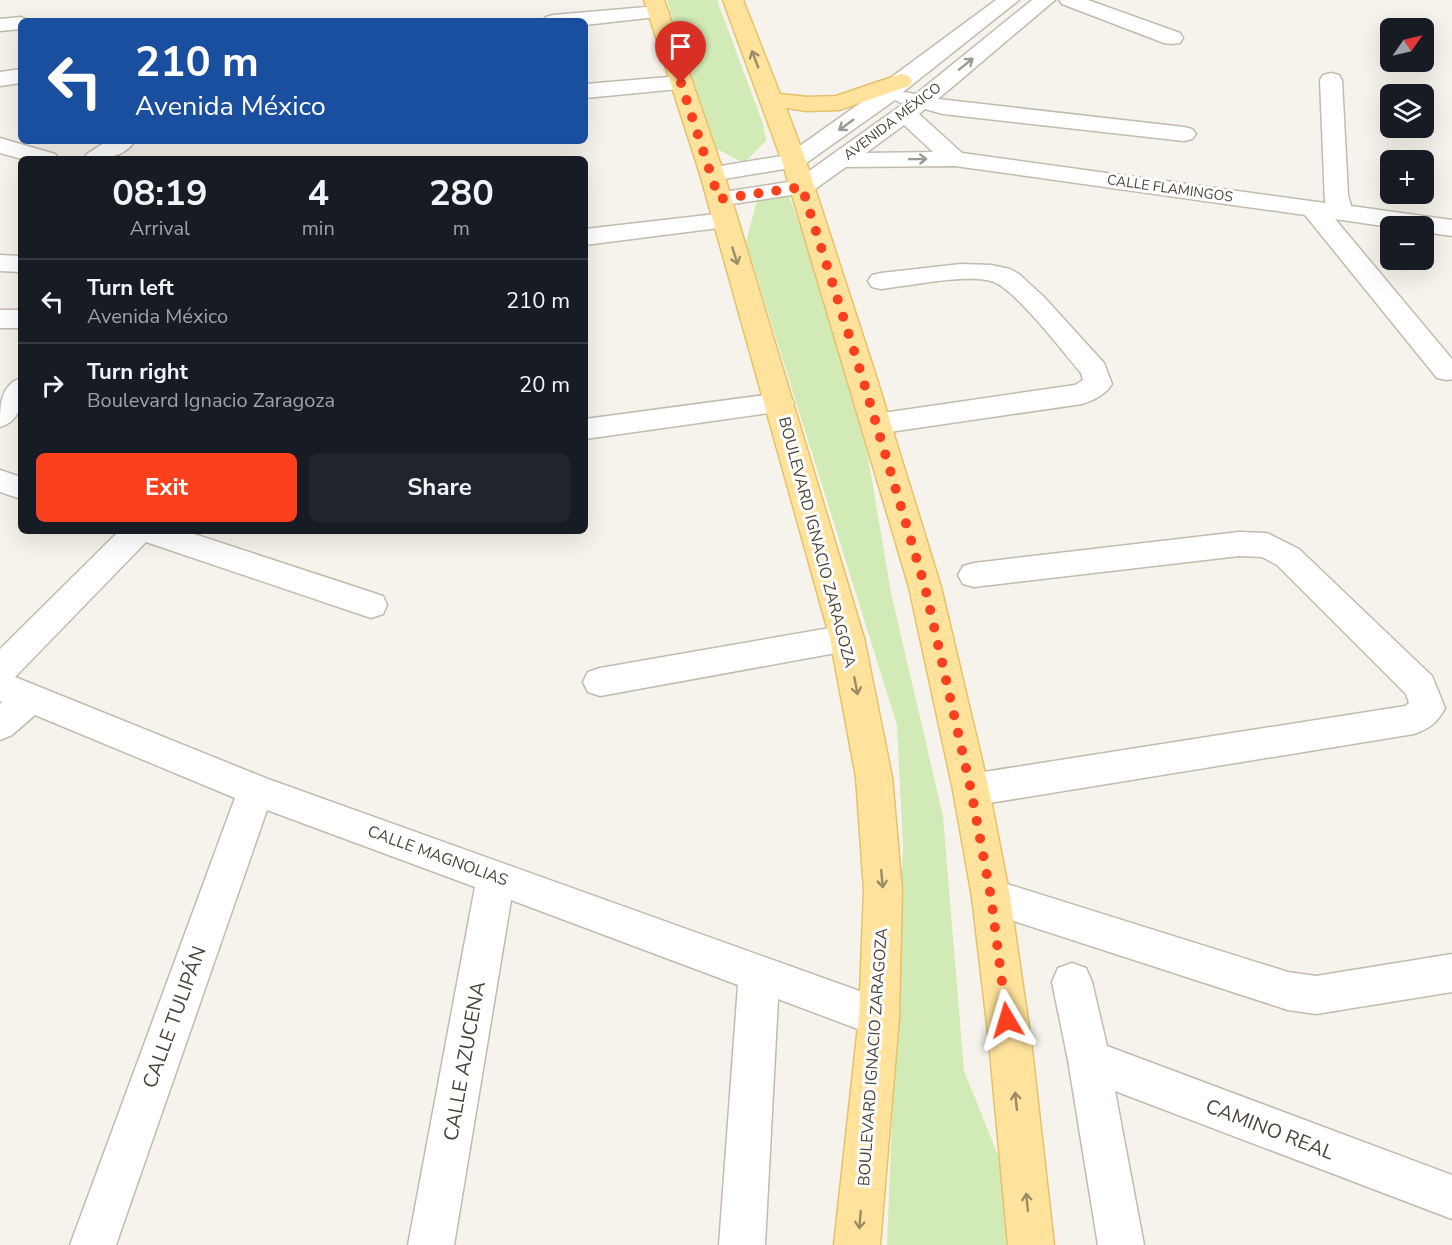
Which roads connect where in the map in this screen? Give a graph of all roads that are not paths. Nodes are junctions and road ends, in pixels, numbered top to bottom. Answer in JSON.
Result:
{"nodes":[{"id":1,"x":733,"y":0,"type":"edge"},
{"id":2,"x":1009,"y":0,"type":"edge"},
{"id":3,"x":1045,"y":0,"type":"edge"},
{"id":4,"x":1069,"y":0,"type":"edge"},
{"id":5,"x":656,"y":6,"type":"edge"},
{"id":6,"x":574,"y":18,"type":"edge"},
{"id":7,"x":18,"y":23,"type":"edge"},
{"id":8,"x":0,"y":26,"type":"edge"},
{"id":9,"x":1172,"y":38,"type":"dead end"},
{"id":10,"x":18,"y":76,"type":"edge"},
{"id":11,"x":0,"y":79,"type":"edge"},
{"id":12,"x":1331,"y":80,"type":"dead end"},
{"id":13,"x":681,"y":83,"type":"junction"},
{"id":14,"x":895,"y":88,"type":"junction"},
{"id":15,"x":588,"y":91,"type":"edge"},
{"id":16,"x":771,"y":100,"type":"junction"},
{"id":17,"x":913,"y":108,"type":"junction"},
{"id":18,"x":1184,"y":134,"type":"dead end"},
{"id":19,"x":118,"y":144,"type":"edge"},
{"id":20,"x":0,"y":145,"type":"edge"},
{"id":21,"x":37,"y":156,"type":"edge"},
{"id":22,"x":100,"y":156,"type":"edge"},
{"id":23,"x":955,"y":159,"type":"junction"},
{"id":24,"x":839,"y":160,"type":"junction"},
{"id":25,"x":798,"y":174,"type":"junction"},
{"id":26,"x":718,"y":198,"type":"junction"},
{"id":27,"x":1312,"y":208,"type":"junction"},
{"id":28,"x":1340,"y":212,"type":"junction"},
{"id":29,"x":1452,"y":228,"type":"edge"},
{"id":30,"x":588,"y":236,"type":"edge"},
{"id":31,"x":0,"y":264,"type":"edge"},
{"id":32,"x":18,"y":264,"type":"edge"},
{"id":33,"x":881,"y":281,"type":"dead end"},
{"id":34,"x":0,"y":319,"type":"edge"},
{"id":35,"x":18,"y":319,"type":"edge"},
{"id":36,"x":1447,"y":371,"type":"dead end"},
{"id":37,"x":18,"y":392,"type":"edge"},
{"id":38,"x":780,"y":404,"type":"junction"},
{"id":39,"x":0,"y":417,"type":"edge"},
{"id":40,"x":876,"y":424,"type":"junction"},
{"id":41,"x":588,"y":429,"type":"edge"},
{"id":42,"x":0,"y":481,"type":"edge"},
{"id":43,"x":18,"y":487,"type":"edge"},
{"id":44,"x":135,"y":534,"type":"edge"},
{"id":45,"x":158,"y":534,"type":"edge"},
{"id":46,"x":974,"y":575,"type":"dead end"},
{"id":47,"x":371,"y":605,"type":"dead end"},
{"id":48,"x":847,"y":638,"type":"junction"},
{"id":49,"x":0,"y":671,"type":"edge"},
{"id":50,"x":600,"y":682,"type":"dead end"},
{"id":51,"x":15,"y":693,"type":"edge"},
{"id":52,"x":0,"y":725,"type":"edge"},
{"id":53,"x":256,"y":790,"type":"junction"},
{"id":54,"x":971,"y":790,"type":"junction"},
{"id":55,"x":496,"y":876,"type":"junction"},
{"id":56,"x":991,"y":897,"type":"junction"},
{"id":57,"x":1452,"y":973,"type":"edge"},
{"id":58,"x":759,"y":974,"type":"junction"},
{"id":59,"x":1072,"y":982,"type":"dead end"},
{"id":60,"x":879,"y":1017,"type":"junction"},
{"id":61,"x":1089,"y":1060,"type":"junction"},
{"id":62,"x":1452,"y":1197,"type":"edge"},
{"id":63,"x":93,"y":1245,"type":"edge"},
{"id":64,"x":431,"y":1245,"type":"edge"},
{"id":65,"x":742,"y":1245,"type":"edge"},
{"id":66,"x":857,"y":1245,"type":"edge"},
{"id":67,"x":1031,"y":1245,"type":"edge"},
{"id":68,"x":1121,"y":1245,"type":"edge"}],
"edges":[{"from":16,"to":1,"type":"main road","one_way":true},
{"from":2,"to":14,"type":"street","name":"AVENIDA MÉXICO"},
{"from":17,"to":3,"type":"street","name":"AVENIDA MÉXICO","one_way":true},
{"from":4,"to":9,"type":"street"},
{"from":5,"to":6,"type":"street"},
{"from":5,"to":13,"type":"main road","name":"BOULEVARD IGNACIO ZARAGOZA"},
{"from":7,"to":8,"type":"street"},
{"from":10,"to":11,"type":"street"},
{"from":12,"to":28,"type":"street"},
{"from":13,"to":15,"type":"street"},
{"from":13,"to":26,"type":"main road","name":"BOULEVARD IGNACIO ZARAGOZA"},
{"from":14,"to":16,"type":"main road"},
{"from":14,"to":17,"type":"street"},
{"from":14,"to":25,"type":"street","name":"AVENIDA MÉXICO","one_way":true},
{"from":16,"to":25,"type":"main road"},
{"from":17,"to":18,"type":"street"},
{"from":17,"to":23,"type":"street"},
{"from":17,"to":24,"type":"street","name":"AVENIDA MÉXICO"},
{"from":19,"to":22,"type":"street"},
{"from":20,"to":21,"type":"street"},
{"from":24,"to":23,"type":"street","name":"CALLE FLAMINGOS","one_way":true},
{"from":23,"to":27,"type":"street","name":"CALLE FLAMINGOS"},
{"from":24,"to":25,"type":"street","name":"AVENIDA MÉXICO"},
{"from":25,"to":26,"type":"street","name":"AVENIDA MÉXICO"},
{"from":25,"to":40,"type":"main road"},
{"from":26,"to":30,"type":"street","name":"AVENIDA MÉXICO"},
{"from":26,"to":38,"type":"main road","name":"BOULEVARD IGNACIO ZARAGOZA","one_way":true},
{"from":27,"to":28,"type":"street","name":"CALLE FLAMINGOS"},
{"from":27,"to":36,"type":"street"},
{"from":28,"to":29,"type":"street","name":"CALLE FLAMINGOS"},
{"from":31,"to":32,"type":"street"},
{"from":33,"to":40,"type":"street"},
{"from":34,"to":35,"type":"street"},
{"from":37,"to":39,"type":"street"},
{"from":38,"to":41,"type":"street"},
{"from":38,"to":48,"type":"main road","name":"BOULEVARD IGNACIO ZARAGOZA"},
{"from":40,"to":54,"type":"main road"},
{"from":42,"to":43,"type":"street"},
{"from":44,"to":49,"type":"street"},
{"from":45,"to":47,"type":"street"},
{"from":46,"to":54,"type":"street"},
{"from":48,"to":50,"type":"street"},
{"from":48,"to":60,"type":"main road","name":"BOULEVARD IGNACIO ZARAGOZA","one_way":true},
{"from":51,"to":52,"type":"street"},
{"from":51,"to":53,"type":"street","name":"CALLE MAGNOLIAS"},
{"from":53,"to":55,"type":"street","name":"CALLE MAGNOLIAS"},
{"from":53,"to":63,"type":"street","name":"CALLE TULIPÁN"},
{"from":54,"to":56,"type":"main road"},
{"from":55,"to":58,"type":"street","name":"CALLE MAGNOLIAS"},
{"from":55,"to":64,"type":"street","name":"CALLE AZUCENA"},
{"from":56,"to":57,"type":"street"},
{"from":67,"to":56,"type":"main road","one_way":true},
{"from":58,"to":60,"type":"street","name":"CALLE MAGNOLIAS"},
{"from":58,"to":65,"type":"street"},
{"from":59,"to":61,"type":"street"},
{"from":60,"to":66,"type":"main road","name":"BOULEVARD IGNACIO ZARAGOZA","one_way":true},
{"from":61,"to":62,"type":"street","name":"CAMINO REAL"},
{"from":61,"to":68,"type":"street"}]}
